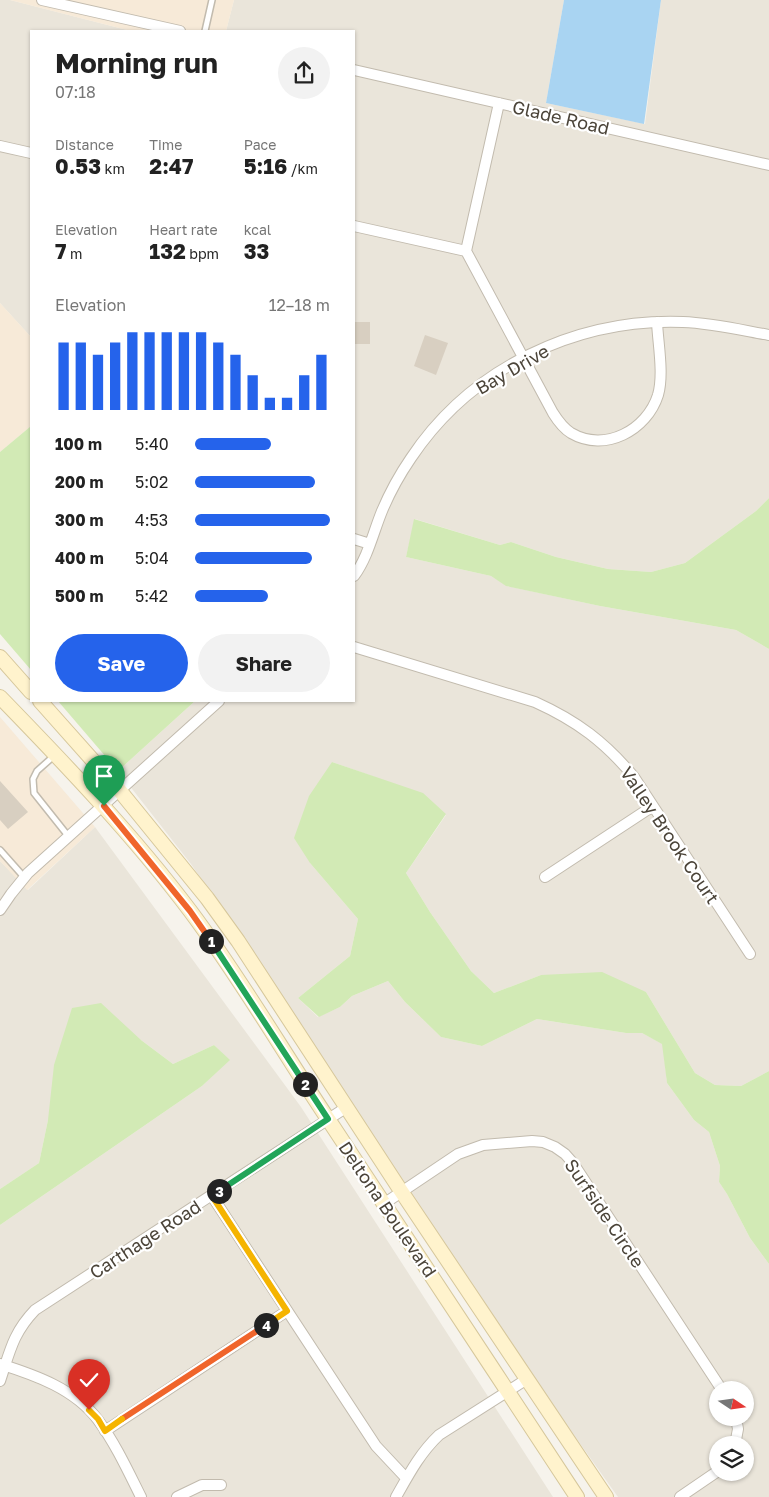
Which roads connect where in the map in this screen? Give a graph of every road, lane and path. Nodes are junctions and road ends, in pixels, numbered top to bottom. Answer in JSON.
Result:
{"nodes":[{"id":1,"x":42,"y":0,"type":"edge"},
{"id":2,"x":212,"y":0,"type":"edge"},
{"id":3,"x":176,"y":30,"type":"edge"},
{"id":4,"x":205,"y":30,"type":"edge"},
{"id":5,"x":355,"y":70,"type":"edge"},
{"id":6,"x":499,"y":103,"type":"junction"},
{"id":7,"x":0,"y":146,"type":"edge"},
{"id":8,"x":30,"y":153,"type":"edge"},
{"id":9,"x":769,"y":165,"type":"edge"},
{"id":10,"x":355,"y":226,"type":"edge"},
{"id":11,"x":466,"y":251,"type":"junction"},
{"id":12,"x":657,"y":322,"type":"junction"},
{"id":13,"x":769,"y":336,"type":"edge"},
{"id":14,"x":523,"y":358,"type":"junction"},
{"id":15,"x":355,"y":539,"type":"edge"},
{"id":16,"x":370,"y":544,"type":"junction"},
{"id":17,"x":355,"y":574,"type":"edge"},
{"id":18,"x":355,"y":648,"type":"edge"},
{"id":19,"x":0,"y":656,"type":"edge"},
{"id":20,"x":30,"y":691,"type":"edge"},
{"id":21,"x":0,"y":697,"type":"edge"},
{"id":22,"x":41,"y":702,"type":"edge"},
{"id":23,"x":218,"y":702,"type":"edge"},
{"id":24,"x":56,"y":754,"type":"junction"},
{"id":25,"x":120,"y":791,"type":"junction"},
{"id":26,"x":104,"y":806,"type":"junction"},
{"id":27,"x":653,"y":806,"type":"junction"},
{"id":28,"x":69,"y":837,"type":"junction"},
{"id":29,"x":0,"y":850,"type":"edge"},
{"id":30,"x":545,"y":877,"type":"dead end"},
{"id":31,"x":25,"y":878,"type":"junction"},
{"id":32,"x":0,"y":910,"type":"edge"},
{"id":33,"x":750,"y":954,"type":"dead end"},
{"id":34,"x":347,"y":1107,"type":"junction"},
{"id":35,"x":328,"y":1119,"type":"junction"},
{"id":36,"x":401,"y":1191,"type":"junction"},
{"id":37,"x":212,"y":1196,"type":"junction"},
{"id":38,"x":385,"y":1203,"type":"junction"},
{"id":39,"x":287,"y":1311,"type":"junction"},
{"id":40,"x":2,"y":1365,"type":"edge"},
{"id":41,"x":527,"y":1379,"type":"junction"},
{"id":42,"x":0,"y":1381,"type":"edge"},
{"id":43,"x":716,"y":1381,"type":"edge"},
{"id":44,"x":508,"y":1391,"type":"junction"},
{"id":45,"x":105,"y":1431,"type":"junction"},
{"id":46,"x":709,"y":1477,"type":"edge"},
{"id":47,"x":406,"y":1478,"type":"junction"},
{"id":48,"x":221,"y":1485,"type":"dead end"},
{"id":49,"x":141,"y":1497,"type":"edge"},
{"id":50,"x":177,"y":1497,"type":"edge"},
{"id":51,"x":396,"y":1497,"type":"edge"},
{"id":52,"x":576,"y":1497,"type":"edge"},
{"id":53,"x":606,"y":1497,"type":"edge"},
{"id":54,"x":680,"y":1497,"type":"edge"}],
"edges":[{"from":1,"to":3,"type":"street"},
{"from":2,"to":4,"type":"lane"},
{"from":5,"to":6,"type":"street","name":"Glade Road"},
{"from":6,"to":9,"type":"street","name":"Glade Road"},
{"from":6,"to":11,"type":"street"},
{"from":7,"to":8,"type":"street"},
{"from":10,"to":11,"type":"street"},
{"from":11,"to":14,"type":"street"},
{"from":12,"to":13,"type":"street","name":"Bay Drive"},
{"from":12,"to":14,"type":"street","name":"Bay Drive"},
{"from":12,"to":14,"type":"street"},
{"from":14,"to":16,"type":"street","name":"Bay Drive"},
{"from":15,"to":16,"type":"street"},
{"from":16,"to":17,"type":"street","name":"Bay Drive"},
{"from":18,"to":27,"type":"street","name":"Valley Brook Court"},
{"from":19,"to":20,"type":"main road"},
{"from":21,"to":24,"type":"main road","name":"Deltona Boulevard"},
{"from":22,"to":25,"type":"main road","name":"Deltona Boulevard"},
{"from":23,"to":25,"type":"street"},
{"from":24,"to":26,"type":"main road","name":"Deltona Boulevard"},
{"from":24,"to":28,"type":"lane"},
{"from":25,"to":26,"type":"street"},
{"from":25,"to":34,"type":"main road","name":"Deltona Boulevard"},
{"from":26,"to":28,"type":"street"},
{"from":26,"to":35,"type":"main road","name":"Deltona Boulevard"},
{"from":27,"to":30,"type":"street"},
{"from":27,"to":33,"type":"street","name":"Valley Brook Court"},
{"from":28,"to":31,"type":"street"},
{"from":29,"to":31,"type":"lane"},
{"from":31,"to":32,"type":"street"},
{"from":34,"to":35,"type":"street","name":"Carthage Road"},
{"from":34,"to":36,"type":"main road","name":"Deltona Boulevard"},
{"from":35,"to":37,"type":"street","name":"Carthage Road"},
{"from":35,"to":38,"type":"main road","name":"Deltona Boulevard"},
{"from":36,"to":38,"type":"street","name":"Surfside Circle"},
{"from":36,"to":41,"type":"main road","name":"Deltona Boulevard"},
{"from":36,"to":43,"type":"street","name":"Surfside Circle"},
{"from":37,"to":39,"type":"street"},
{"from":37,"to":40,"type":"street","name":"Carthage Road"},
{"from":38,"to":44,"type":"main road","name":"Deltona Boulevard"},
{"from":39,"to":45,"type":"street"},
{"from":39,"to":47,"type":"street"},
{"from":40,"to":42,"type":"street","name":"Carthage Road"},
{"from":40,"to":45,"type":"street"},
{"from":41,"to":44,"type":"street"},
{"from":41,"to":53,"type":"main road","name":"Deltona Boulevard"},
{"from":44,"to":47,"type":"street"},
{"from":44,"to":52,"type":"main road","name":"Deltona Boulevard"},
{"from":45,"to":49,"type":"street"},
{"from":46,"to":54,"type":"street"},
{"from":47,"to":51,"type":"street"},
{"from":48,"to":50,"type":"street"}]}
